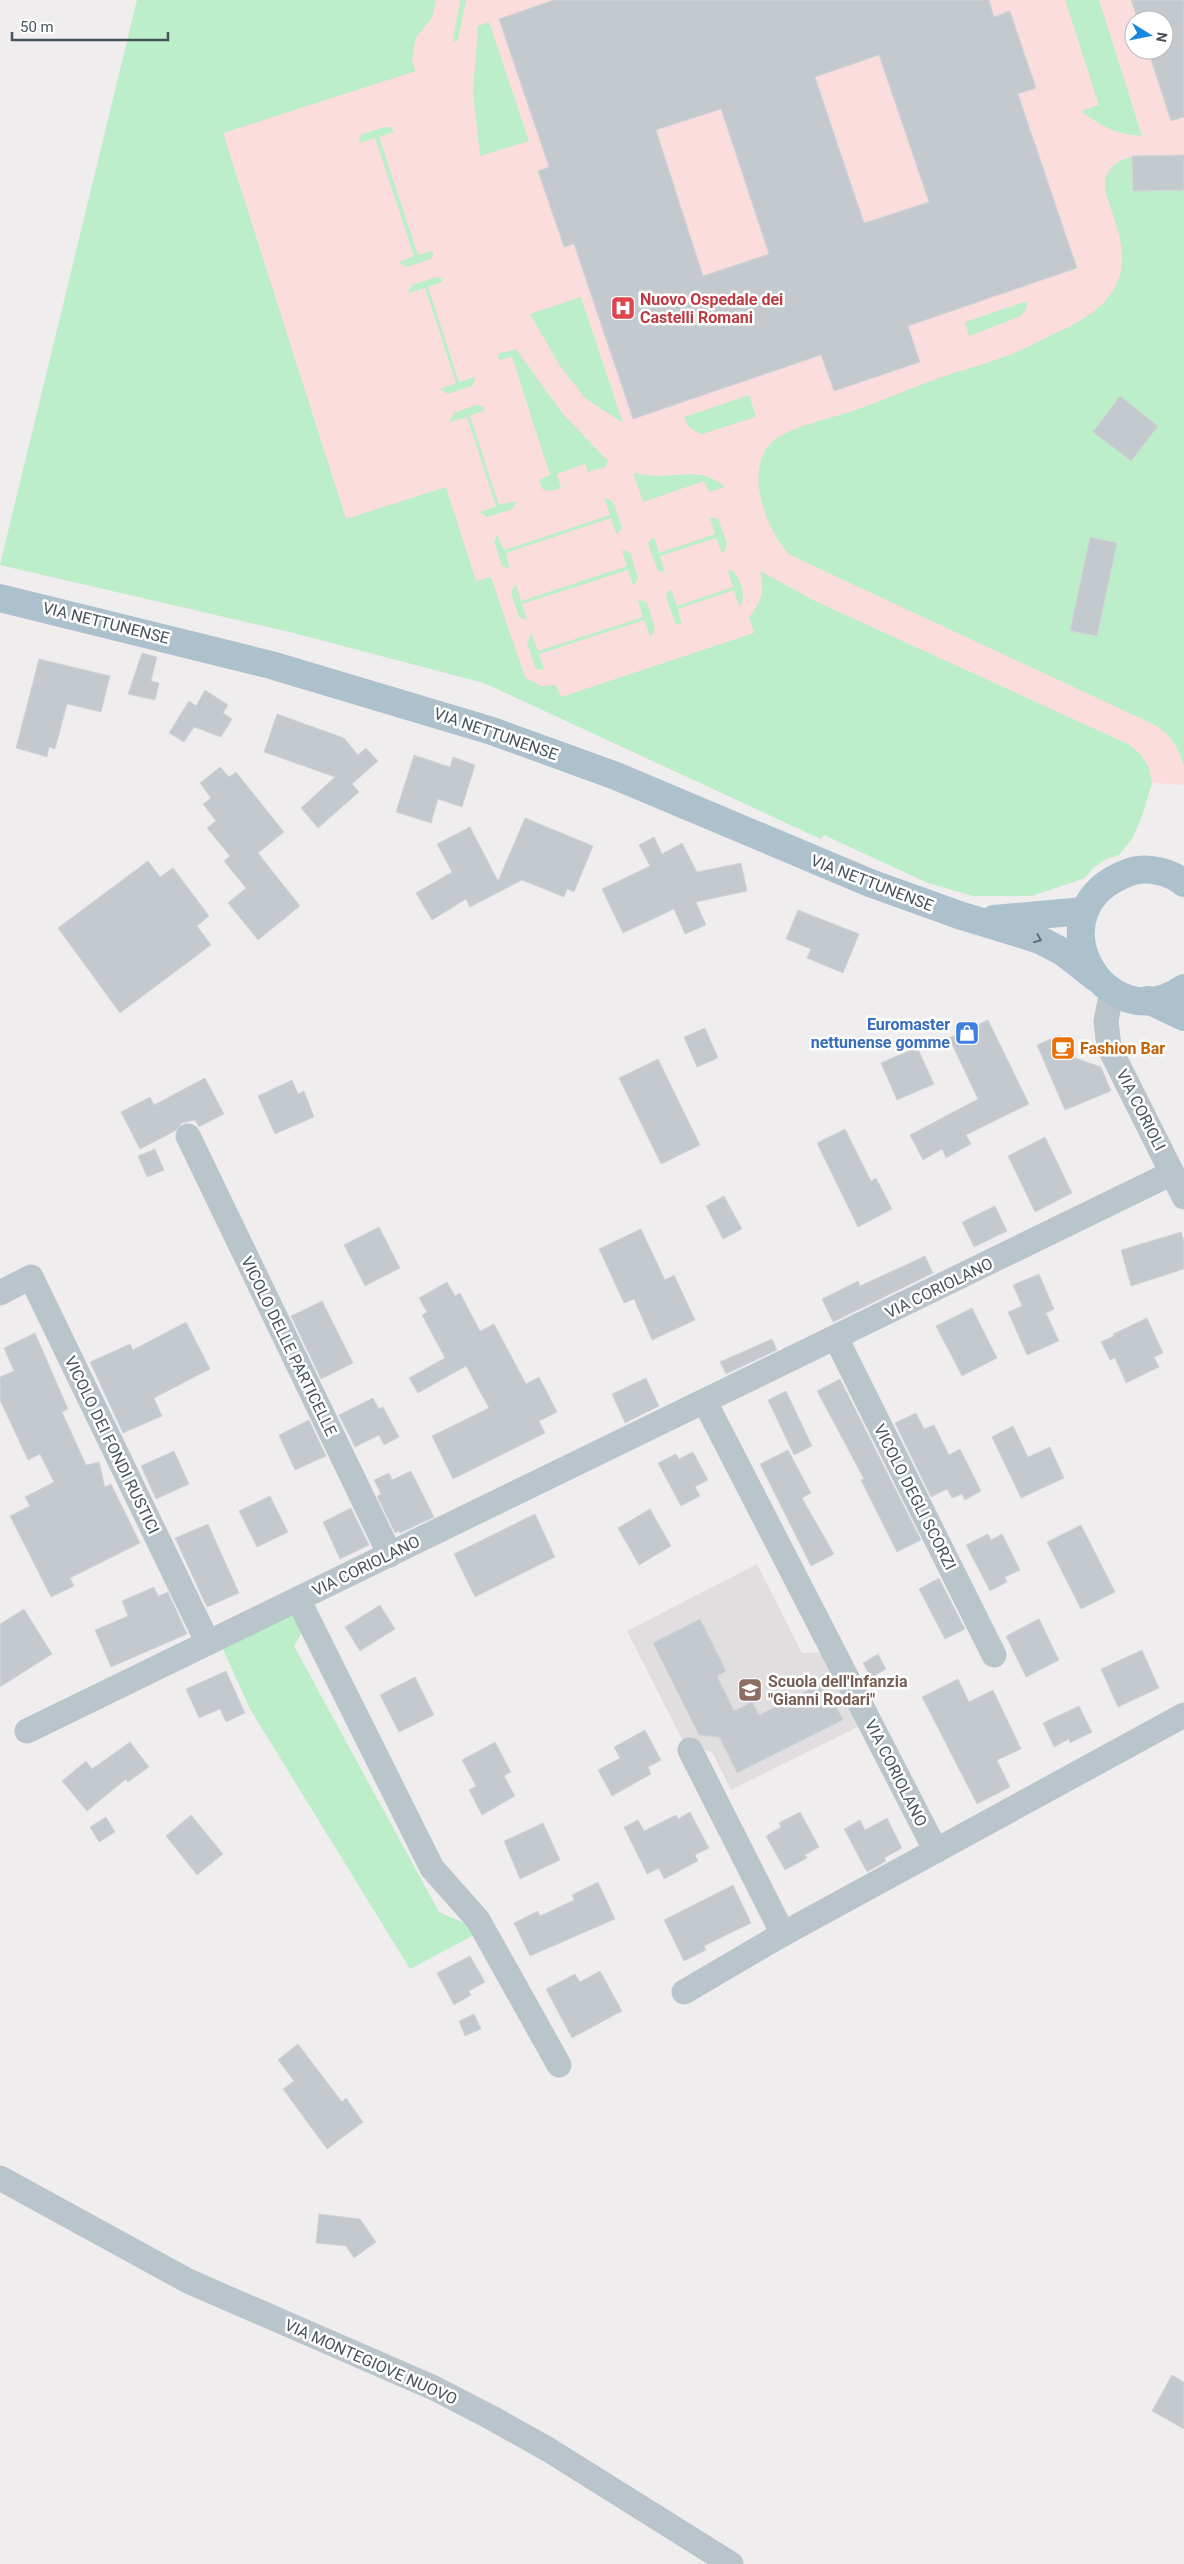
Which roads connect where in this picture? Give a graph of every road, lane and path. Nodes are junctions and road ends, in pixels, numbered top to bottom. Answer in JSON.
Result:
{"nodes":[{"id":1,"x":0,"y":598,"type":"edge"},
{"id":2,"x":1184,"y":883,"type":"edge"},
{"id":3,"x":1084,"y":911,"type":"junction"},
{"id":4,"x":975,"y":920,"type":"junction"},
{"id":5,"x":1104,"y":985,"type":"junction"},
{"id":6,"x":1184,"y":988,"type":"edge"},
{"id":7,"x":1148,"y":1000,"type":"junction"},
{"id":8,"x":1184,"y":1017,"type":"edge"},
{"id":9,"x":188,"y":1136,"type":"dead end"},
{"id":10,"x":1172,"y":1173,"type":"junction"},
{"id":11,"x":1184,"y":1197,"type":"edge"},
{"id":12,"x":0,"y":1293,"type":"edge"},
{"id":13,"x":836,"y":1338,"type":"junction"},
{"id":14,"x":705,"y":1402,"type":"junction"},
{"id":15,"x":390,"y":1555,"type":"junction"},
{"id":16,"x":298,"y":1599,"type":"junction"},
{"id":17,"x":208,"y":1643,"type":"junction"},
{"id":18,"x":994,"y":1655,"type":"dead end"},
{"id":19,"x":1184,"y":1715,"type":"edge"},
{"id":20,"x":28,"y":1731,"type":"dead end"},
{"id":21,"x":690,"y":1750,"type":"dead end"},
{"id":22,"x":936,"y":1851,"type":"junction"},
{"id":23,"x":783,"y":1934,"type":"junction"},
{"id":24,"x":684,"y":1992,"type":"dead end"},
{"id":25,"x":559,"y":2065,"type":"dead end"},
{"id":26,"x":0,"y":2178,"type":"edge"},
{"id":27,"x":731,"y":2564,"type":"edge"}],
"edges":[{"from":1,"to":4,"type":"main road","name":"VIA NETTUNENSE"},
{"from":2,"to":3,"type":"main road"},
{"from":3,"to":4,"type":"main road","name":"VIA NETTUNENSE"},
{"from":3,"to":5,"type":"main road"},
{"from":4,"to":5,"type":"main road","name":"VIA NETTUNENSE","one_way":true},
{"from":5,"to":7,"type":"main road"},
{"from":5,"to":10,"type":"street","name":"VIA CORIOLI"},
{"from":6,"to":7,"type":"main road"},
{"from":7,"to":8,"type":"main road"},
{"from":9,"to":15,"type":"street","name":"VICOLO DELLE PARTICELLE"},
{"from":10,"to":11,"type":"street","name":"VIA CORIOLI"},
{"from":10,"to":13,"type":"street","name":"VIA CORIOLANO"},
{"from":12,"to":17,"type":"street","name":"VICOLO DEI FONDI RUSTICI"},
{"from":13,"to":14,"type":"street","name":"VIA CORIOLANO"},
{"from":13,"to":18,"type":"street","name":"VICOLO DEGLI SCORZI"},
{"from":14,"to":15,"type":"street","name":"VIA CORIOLANO"},
{"from":14,"to":22,"type":"street","name":"VIA CORIOLANO"},
{"from":15,"to":16,"type":"street","name":"VIA CORIOLANO"},
{"from":16,"to":17,"type":"street","name":"VIA CORIOLANO"},
{"from":16,"to":25,"type":"street"},
{"from":17,"to":20,"type":"street","name":"VIA CORIOLANO"},
{"from":19,"to":22,"type":"street"},
{"from":21,"to":23,"type":"street"},
{"from":22,"to":23,"type":"street"},
{"from":23,"to":24,"type":"street"},
{"from":26,"to":27,"type":"street","name":"VIA MONTEGIOVE NUOVO"}]}
